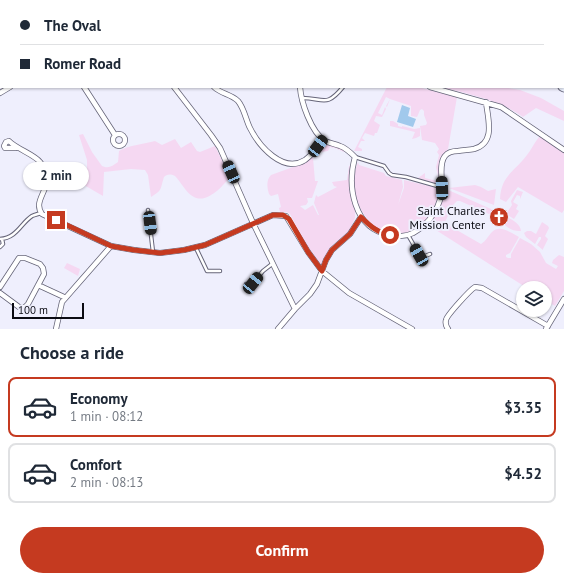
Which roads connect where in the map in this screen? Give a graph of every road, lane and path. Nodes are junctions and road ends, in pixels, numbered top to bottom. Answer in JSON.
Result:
{"nodes":[{"id":1,"x":85,"y":88,"type":"edge"},
{"id":2,"x":175,"y":88,"type":"edge"},
{"id":3,"x":215,"y":88,"type":"edge"},
{"id":4,"x":300,"y":88,"type":"edge"},
{"id":5,"x":342,"y":88,"type":"edge"},
{"id":6,"x":434,"y":88,"type":"edge"},
{"id":7,"x":302,"y":98,"type":"junction"},
{"id":8,"x":486,"y":102,"type":"junction"},
{"id":9,"x":116,"y":134,"type":"dead end"},
{"id":10,"x":323,"y":140,"type":"junction"},
{"id":11,"x":16,"y":148,"type":"dead end"},
{"id":12,"x":564,"y":150,"type":"edge"},
{"id":13,"x":355,"y":157,"type":"junction"},
{"id":14,"x":442,"y":188,"type":"junction"},
{"id":15,"x":148,"y":210,"type":"dead end"},
{"id":16,"x":41,"y":212,"type":"junction"},
{"id":17,"x":361,"y":217,"type":"junction"},
{"id":18,"x":253,"y":223,"type":"junction"},
{"id":19,"x":408,"y":235,"type":"junction"},
{"id":20,"x":1,"y":239,"type":"edge"},
{"id":21,"x":111,"y":246,"type":"junction"},
{"id":22,"x":0,"y":247,"type":"edge"},
{"id":23,"x":195,"y":247,"type":"junction"},
{"id":24,"x":153,"y":252,"type":"junction"},
{"id":25,"x":430,"y":254,"type":"dead end"},
{"id":26,"x":272,"y":264,"type":"junction"},
{"id":27,"x":220,"y":271,"type":"dead end"},
{"id":28,"x":322,"y":271,"type":"junction"},
{"id":29,"x":246,"y":284,"type":"dead end"},
{"id":30,"x":38,"y":285,"type":"junction"},
{"id":31,"x":0,"y":287,"type":"edge"},
{"id":32,"x":0,"y":293,"type":"edge"},
{"id":33,"x":64,"y":297,"type":"junction"},
{"id":34,"x":564,"y":299,"type":"edge"},
{"id":35,"x":295,"y":309,"type":"junction"},
{"id":36,"x":547,"y":327,"type":"edge"},
{"id":37,"x":56,"y":329,"type":"edge"},
{"id":38,"x":278,"y":329,"type":"edge"},
{"id":39,"x":412,"y":329,"type":"edge"},
{"id":40,"x":448,"y":329,"type":"edge"}],
"edges":[{"from":1,"to":9,"type":"street"},
{"from":2,"to":18,"type":"street"},
{"from":3,"to":10,"type":"street"},
{"from":4,"to":7,"type":"street"},
{"from":5,"to":7,"type":"lane"},
{"from":6,"to":8,"type":"street"},
{"from":7,"to":10,"type":"street"},
{"from":8,"to":12,"type":"street"},
{"from":8,"to":14,"type":"street"},
{"from":10,"to":13,"type":"street"},
{"from":11,"to":16,"type":"street"},
{"from":13,"to":14,"type":"lane"},
{"from":13,"to":17,"type":"street"},
{"from":14,"to":19,"type":"street"},
{"from":15,"to":24,"type":"lane"},
{"from":16,"to":20,"type":"lane"},
{"from":16,"to":21,"type":"street"},
{"from":17,"to":19,"type":"street"},
{"from":17,"to":28,"type":"street"},
{"from":18,"to":23,"type":"street"},
{"from":18,"to":26,"type":"street"},
{"from":18,"to":28,"type":"street"},
{"from":19,"to":25,"type":"lane"},
{"from":20,"to":22,"type":"lane"},
{"from":21,"to":24,"type":"street"},
{"from":21,"to":33,"type":"street"},
{"from":23,"to":24,"type":"street"},
{"from":23,"to":27,"type":"lane"},
{"from":26,"to":29,"type":"lane"},
{"from":26,"to":35,"type":"street"},
{"from":28,"to":35,"type":"street"},
{"from":28,"to":39,"type":"street"},
{"from":30,"to":31,"type":"street"},
{"from":30,"to":32,"type":"street"},
{"from":30,"to":33,"type":"street"},
{"from":33,"to":37,"type":"street"},
{"from":34,"to":36,"type":"street"},
{"from":35,"to":38,"type":"street"},
{"from":36,"to":40,"type":"street"}]}
